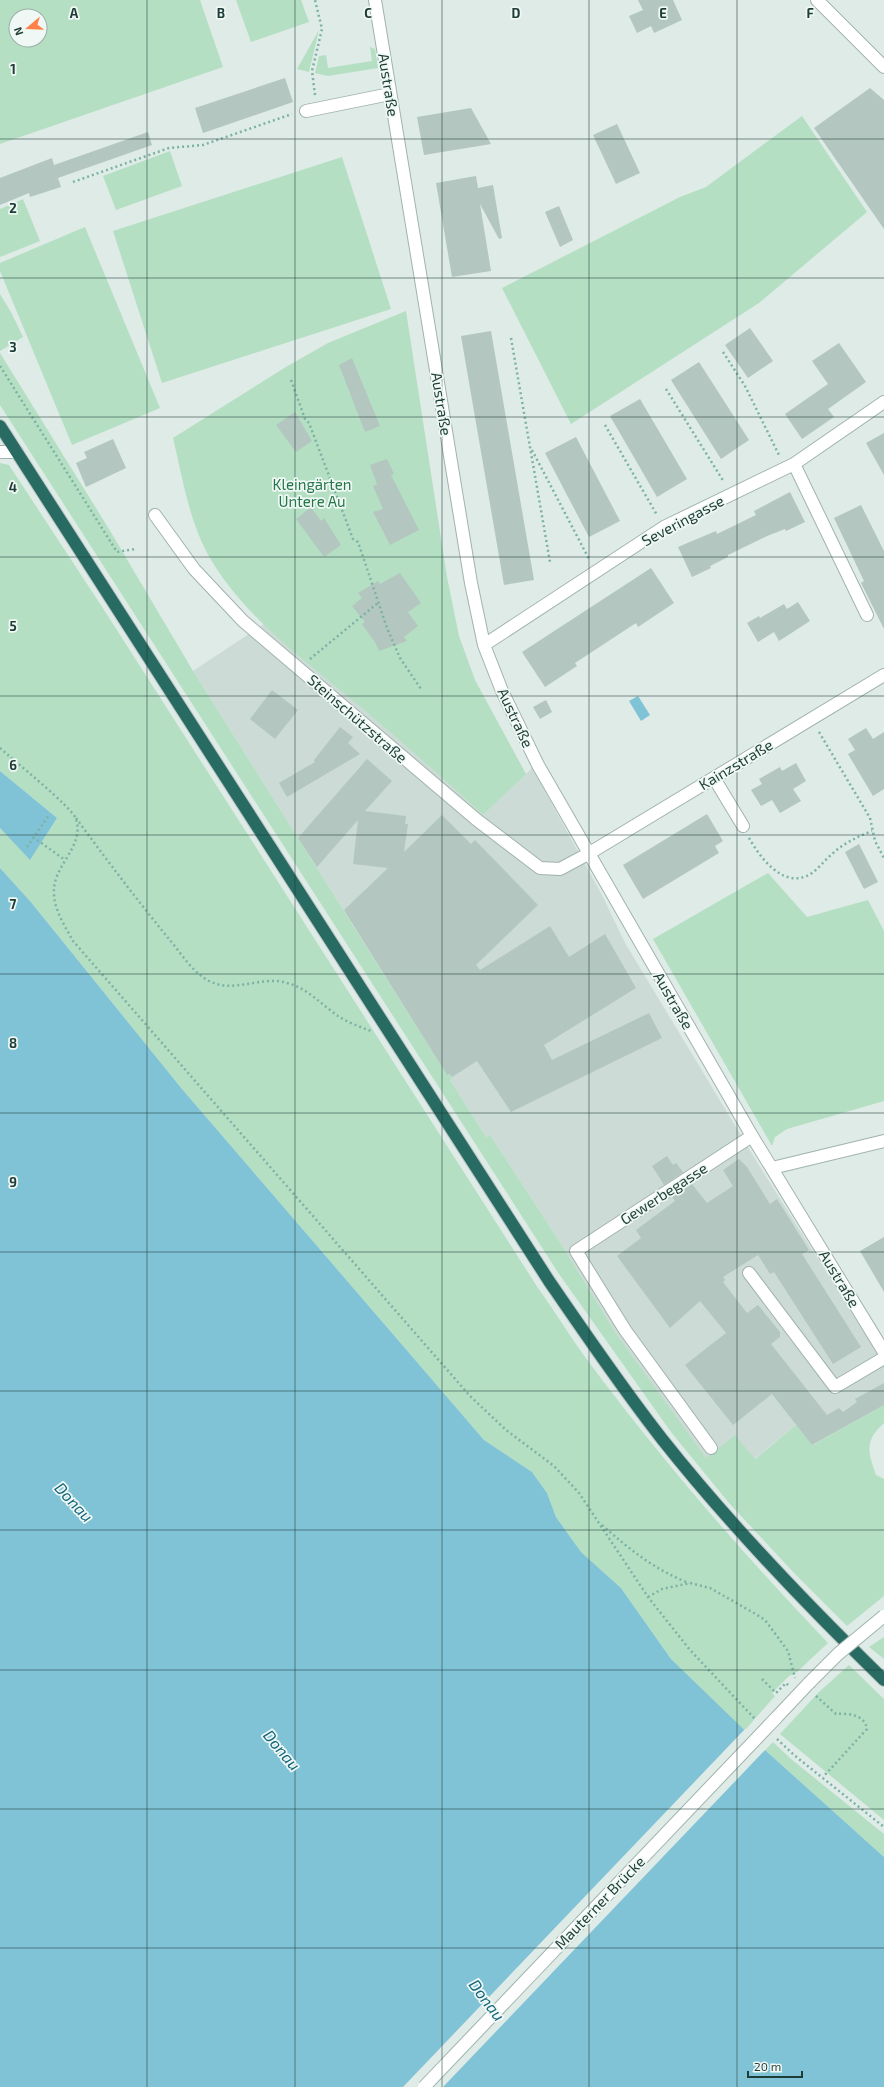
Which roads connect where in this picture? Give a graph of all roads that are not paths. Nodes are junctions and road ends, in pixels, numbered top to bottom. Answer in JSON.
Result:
{"nodes":[{"id":1,"x":375,"y":0,"type":"edge"},
{"id":2,"x":817,"y":0,"type":"edge"},
{"id":3,"x":884,"y":67,"type":"edge"},
{"id":4,"x":390,"y":94,"type":"junction"},
{"id":5,"x":312,"y":110,"type":"road end"},
{"id":6,"x":884,"y":402,"type":"edge"},
{"id":7,"x":0,"y":426,"type":"edge"},
{"id":8,"x":0,"y":452,"type":"edge"},
{"id":9,"x":16,"y":452,"type":"junction"},
{"id":10,"x":790,"y":466,"type":"junction"},
{"id":11,"x":155,"y":515,"type":"dead end"},
{"id":12,"x":867,"y":615,"type":"dead end"},
{"id":13,"x":484,"y":645,"type":"junction"},
{"id":14,"x":884,"y":675,"type":"edge"},
{"id":15,"x":714,"y":778,"type":"junction"},
{"id":16,"x":743,"y":826,"type":"road end"},
{"id":17,"x":588,"y":854,"type":"junction"},
{"id":18,"x":752,"y":1136,"type":"junction"},
{"id":19,"x":884,"y":1141,"type":"edge"},
{"id":20,"x":772,"y":1168,"type":"junction"},
{"id":21,"x":749,"y":1273,"type":"dead end"},
{"id":22,"x":884,"y":1352,"type":"edge"},
{"id":23,"x":884,"y":1358,"type":"edge"},
{"id":24,"x":711,"y":1448,"type":"dead end"},
{"id":25,"x":884,"y":1616,"type":"edge"},
{"id":26,"x":884,"y":1680,"type":"edge"},
{"id":27,"x":424,"y":2087,"type":"edge"}],
"edges":[{"from":1,"to":4,"type":"street","name":"Austraße"},
{"from":2,"to":3,"type":"street"},
{"from":4,"to":5,"type":"street"},
{"from":4,"to":13,"type":"street","name":"Austraße"},
{"from":6,"to":10,"type":"street","name":"Severingasse"},
{"from":7,"to":9,"type":"highway"},
{"from":8,"to":9,"type":"street"},
{"from":9,"to":26,"type":"highway"},
{"from":10,"to":12,"type":"street"},
{"from":10,"to":13,"type":"street","name":"Severingasse"},
{"from":11,"to":17,"type":"street","name":"Steinschützstraße"},
{"from":13,"to":17,"type":"street","name":"Austraße"},
{"from":14,"to":15,"type":"street","name":"Kainzstraße"},
{"from":15,"to":16,"type":"street"},
{"from":15,"to":17,"type":"street","name":"Kainzstraße"},
{"from":17,"to":18,"type":"street","name":"Austraße"},
{"from":18,"to":20,"type":"street","name":"Austraße"},
{"from":18,"to":24,"type":"street","name":"Gewerbegasse"},
{"from":19,"to":20,"type":"street"},
{"from":20,"to":22,"type":"street","name":"Austraße"},
{"from":21,"to":23,"type":"street"},
{"from":25,"to":27,"type":"street","name":"Mauterner Brücke","bridge":true}]}
